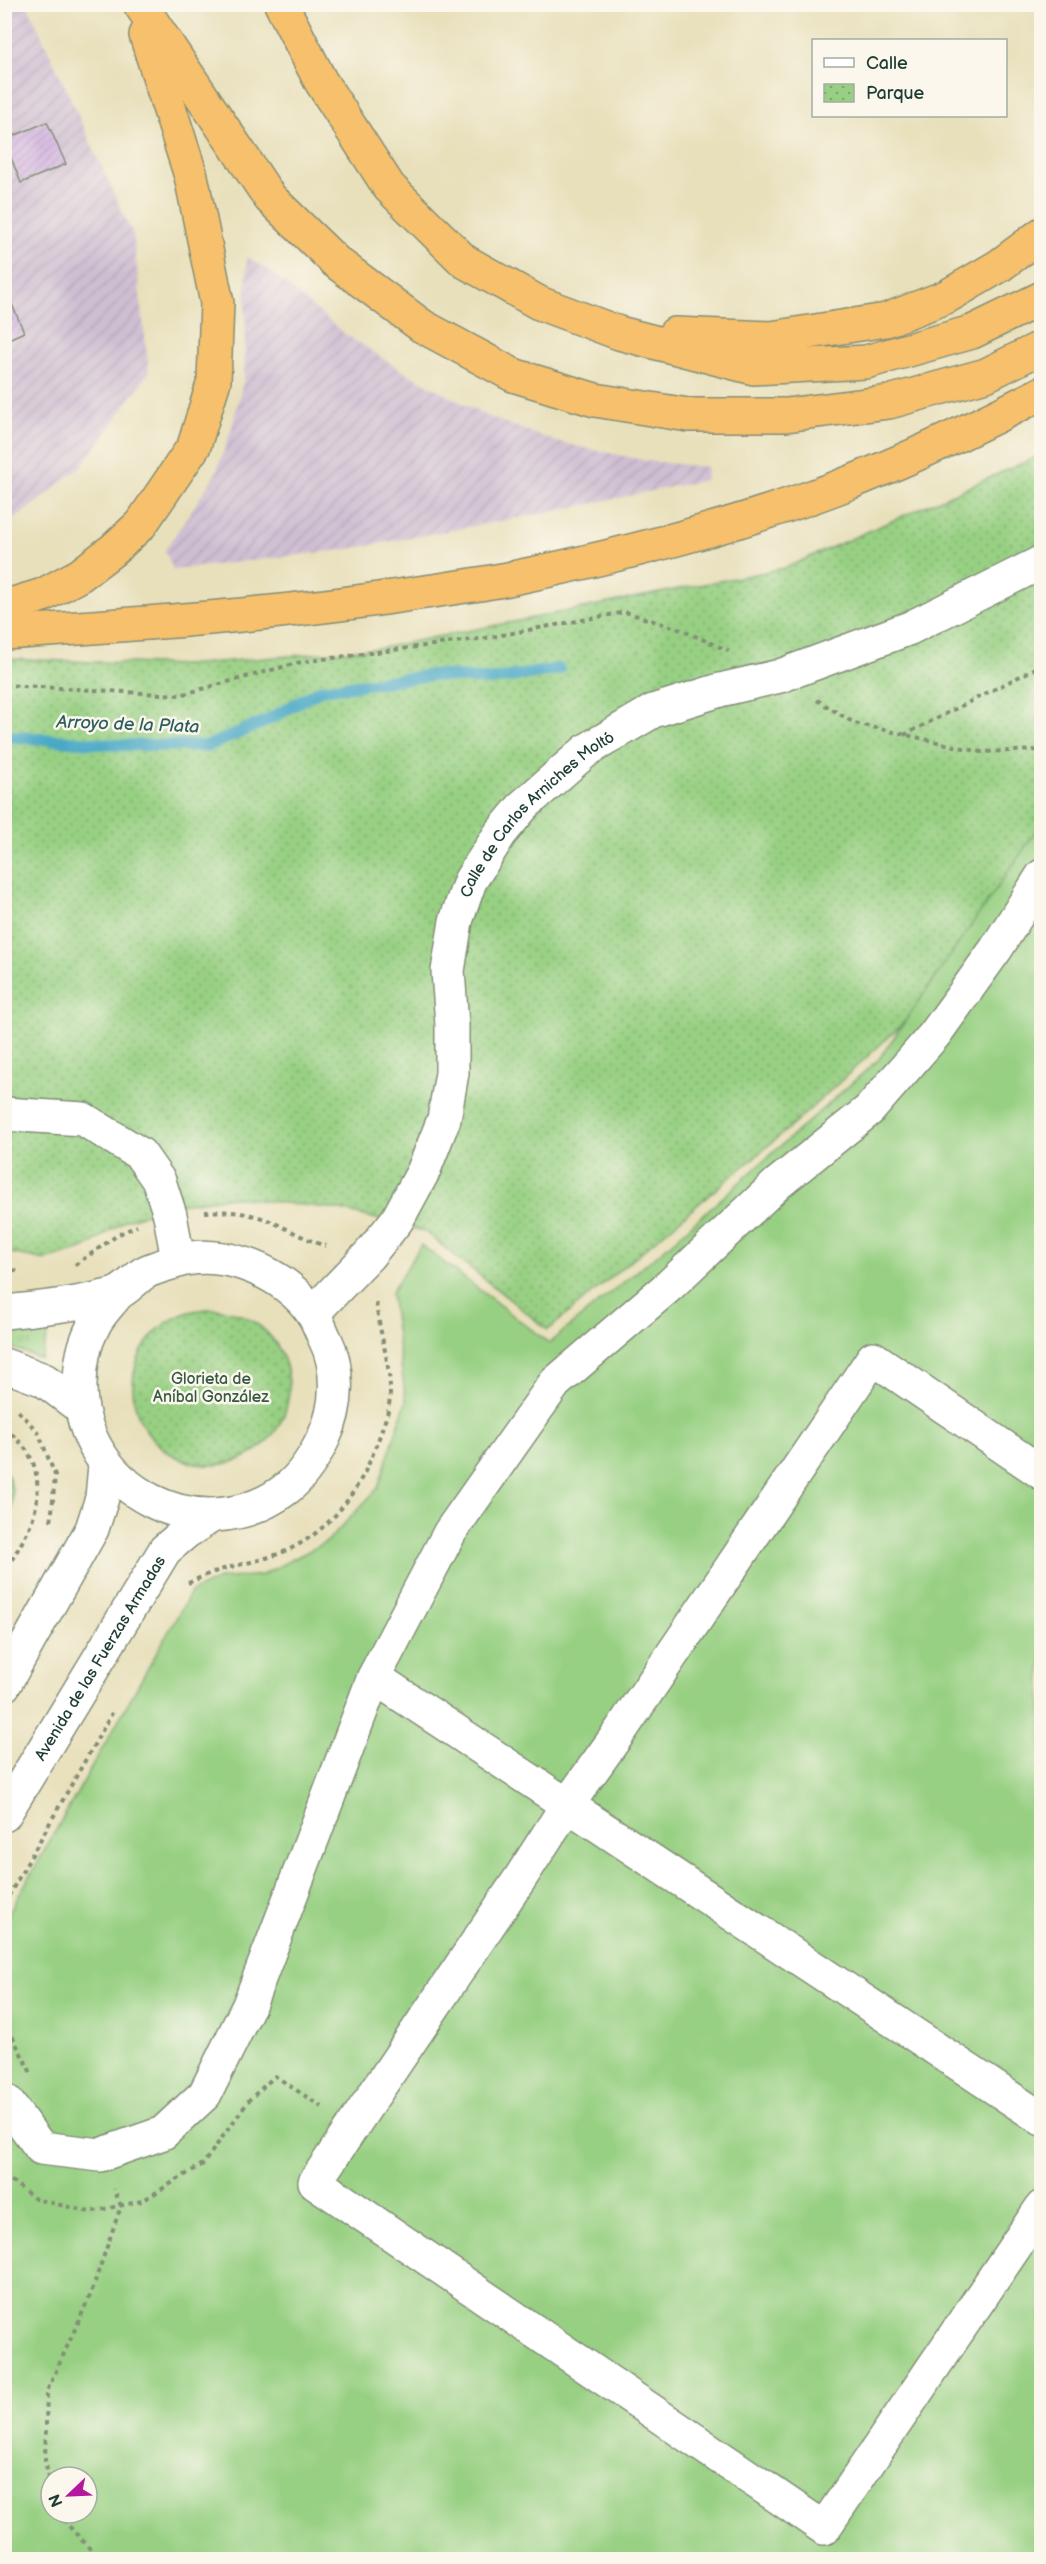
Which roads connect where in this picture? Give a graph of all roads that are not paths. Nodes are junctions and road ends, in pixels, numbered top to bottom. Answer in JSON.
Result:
{"nodes":[{"id":1,"x":138,"y":4,"type":"edge"},
{"id":2,"x":281,"y":4,"type":"edge"},
{"id":3,"x":1041,"y":234,"type":"edge"},
{"id":4,"x":1041,"y":298,"type":"edge"},
{"id":5,"x":619,"y":333,"type":"junction"},
{"id":6,"x":1041,"y":347,"type":"edge"},
{"id":7,"x":1041,"y":393,"type":"edge"},
{"id":8,"x":1041,"y":562,"type":"edge"},
{"id":9,"x":4,"y":607,"type":"edge"},
{"id":10,"x":4,"y":633,"type":"edge"},
{"id":11,"x":1041,"y":876,"type":"edge"},
{"id":12,"x":4,"y":1114,"type":"edge"},
{"id":13,"x":178,"y":1260,"type":"junction"},
{"id":14,"x":118,"y":1293,"type":"junction"},
{"id":15,"x":4,"y":1312,"type":"edge"},
{"id":16,"x":313,"y":1313,"type":"junction"},
{"id":17,"x":4,"y":1365,"type":"edge"},
{"id":18,"x":80,"y":1407,"type":"junction"},
{"id":19,"x":105,"y":1465,"type":"junction"},
{"id":20,"x":1041,"y":1473,"type":"edge"},
{"id":21,"x":213,"y":1515,"type":"junction"},
{"id":22,"x":374,"y":1677,"type":"junction"},
{"id":23,"x":4,"y":1685,"type":"edge"},
{"id":24,"x":568,"y":1804,"type":"junction"},
{"id":25,"x":4,"y":1815,"type":"edge"},
{"id":26,"x":7,"y":2102,"type":"road end"},
{"id":27,"x":1041,"y":2119,"type":"edge"},
{"id":28,"x":1041,"y":2207,"type":"edge"}],
"edges":[{"from":1,"to":6,"type":"highway"},
{"from":1,"to":9,"type":"highway"},
{"from":2,"to":5,"type":"highway"},
{"from":3,"to":5,"type":"highway"},
{"from":4,"to":5,"type":"highway"},
{"from":7,"to":10,"type":"highway"},
{"from":8,"to":16,"type":"street","name":"Calle de Carlos Arniches Moltó"},
{"from":11,"to":22,"type":"street"},
{"from":12,"to":13,"type":"street"},
{"from":13,"to":14,"type":"street"},
{"from":13,"to":16,"type":"street"},
{"from":14,"to":15,"type":"street"},
{"from":14,"to":18,"type":"street"},
{"from":16,"to":21,"type":"street"},
{"from":17,"to":18,"type":"street"},
{"from":18,"to":19,"type":"street"},
{"from":19,"to":21,"type":"street"},
{"from":19,"to":23,"type":"street"},
{"from":20,"to":24,"type":"street"},
{"from":21,"to":25,"type":"street","name":"Avenida de las Fuerzas Armadas"},
{"from":22,"to":24,"type":"street"},
{"from":22,"to":26,"type":"street"},
{"from":24,"to":27,"type":"street"},
{"from":24,"to":28,"type":"street"}]}
